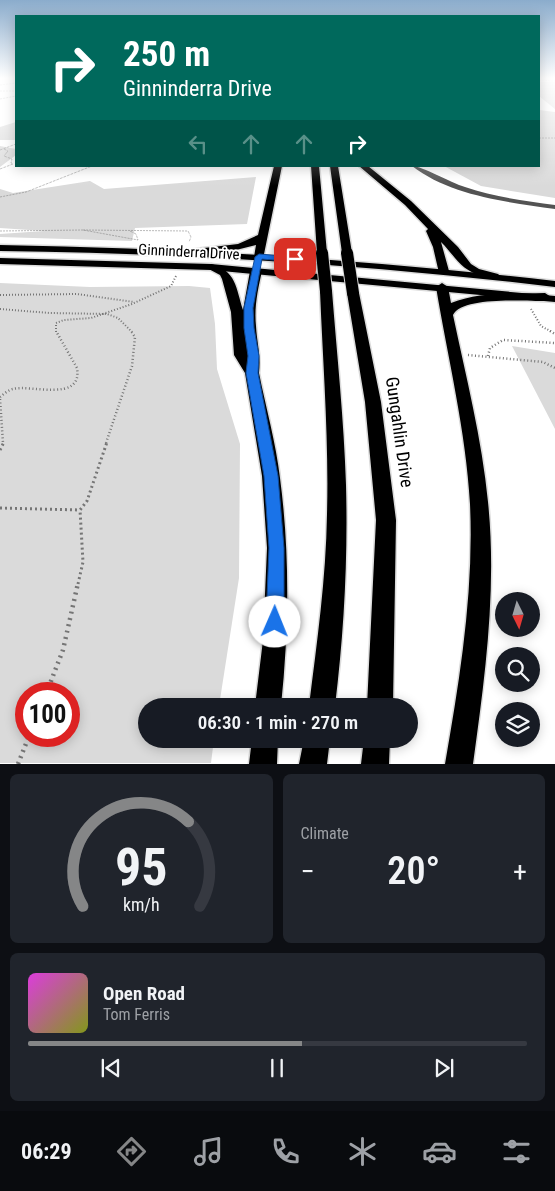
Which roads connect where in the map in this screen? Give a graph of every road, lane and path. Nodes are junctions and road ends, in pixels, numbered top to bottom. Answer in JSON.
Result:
{"nodes":[{"id":1,"x":540,"y":138,"type":"edge"},
{"id":2,"x":555,"y":138,"type":"edge"},
{"id":3,"x":15,"y":144,"type":"edge"},
{"id":4,"x":4,"y":148,"type":"junction"},
{"id":5,"x":0,"y":150,"type":"edge"},
{"id":6,"x":89,"y":167,"type":"edge"},
{"id":7,"x":278,"y":167,"type":"edge"},
{"id":8,"x":315,"y":167,"type":"edge"},
{"id":9,"x":334,"y":167,"type":"edge"},
{"id":10,"x":364,"y":167,"type":"edge"},
{"id":11,"x":416,"y":167,"type":"edge"},
{"id":12,"x":0,"y":169,"type":"edge"},
{"id":13,"x":0,"y":197,"type":"edge"},
{"id":14,"x":555,"y":207,"type":"edge"},
{"id":15,"x":428,"y":222,"type":"junction"},
{"id":16,"x":83,"y":230,"type":"junction"},
{"id":17,"x":128,"y":231,"type":"junction"},
{"id":18,"x":0,"y":232,"type":"edge"},
{"id":19,"x":263,"y":237,"type":"junction"},
{"id":20,"x":119,"y":238,"type":"dead end"},
{"id":21,"x":138,"y":240,"type":"dead end"},
{"id":22,"x":0,"y":248,"type":"edge"},
{"id":23,"x":190,"y":248,"type":"junction"},
{"id":24,"x":259,"y":257,"type":"junction"},
{"id":25,"x":0,"y":261,"type":"edge"},
{"id":26,"x":211,"y":267,"type":"junction"},
{"id":27,"x":256,"y":271,"type":"junction"},
{"id":28,"x":443,"y":271,"type":"junction"},
{"id":29,"x":176,"y":274,"type":"dead end"},
{"id":30,"x":494,"y":276,"type":"junction"},
{"id":31,"x":555,"y":284,"type":"edge"},
{"id":32,"x":442,"y":287,"type":"junction"},
{"id":33,"x":0,"y":295,"type":"edge"},
{"id":34,"x":522,"y":298,"type":"junction"},
{"id":35,"x":550,"y":298,"type":"edge"},
{"id":36,"x":136,"y":302,"type":"junction"},
{"id":37,"x":0,"y":309,"type":"edge"},
{"id":38,"x":107,"y":314,"type":"junction"},
{"id":39,"x":446,"y":315,"type":"junction"},
{"id":40,"x":555,"y":334,"type":"edge"},
{"id":41,"x":555,"y":343,"type":"edge"},
{"id":42,"x":454,"y":354,"type":"junction"},
{"id":43,"x":488,"y":356,"type":"junction"},
{"id":44,"x":555,"y":368,"type":"edge"},
{"id":45,"x":252,"y":373,"type":"junction"},
{"id":46,"x":0,"y":398,"type":"edge"},
{"id":47,"x":0,"y":450,"type":"edge"},
{"id":48,"x":0,"y":508,"type":"edge"},
{"id":49,"x":80,"y":510,"type":"junction"},
{"id":50,"x":51,"y":682,"type":"edge"},
{"id":51,"x":269,"y":698,"type":"edge"},
{"id":52,"x":323,"y":698,"type":"edge"},
{"id":53,"x":380,"y":698,"type":"edge"},
{"id":54,"x":25,"y":747,"type":"edge"},
{"id":55,"x":264,"y":748,"type":"edge"},
{"id":56,"x":316,"y":748,"type":"edge"},
{"id":57,"x":376,"y":748,"type":"edge"},
{"id":58,"x":18,"y":764,"type":"edge"},
{"id":59,"x":263,"y":764,"type":"edge"},
{"id":60,"x":313,"y":764,"type":"edge"},
{"id":61,"x":375,"y":764,"type":"edge"},
{"id":62,"x":459,"y":764,"type":"edge"}],
"edges":[{"from":1,"to":2,"type":"path"},
{"from":3,"to":4,"type":"path"},
{"from":4,"to":5,"type":"path"},
{"from":4,"to":12,"type":"path"},
{"from":6,"to":13,"type":"path"},
{"from":7,"to":19,"type":"highway"},
{"from":8,"to":52,"type":"highway","bridge":true},
{"from":9,"to":53,"type":"highway","name":"Gungahlin Drive","bridge":true},
{"from":10,"to":15,"type":"highway"},
{"from":11,"to":14,"type":"street"},
{"from":15,"to":28,"type":"highway"},
{"from":15,"to":30,"type":"highway"},
{"from":16,"to":17,"type":"path"},
{"from":16,"to":18,"type":"path"},
{"from":16,"to":20,"type":"path"},
{"from":17,"to":21,"type":"path"},
{"from":17,"to":23,"type":"path"},
{"from":19,"to":23,"type":"highway"},
{"from":19,"to":24,"type":"highway"},
{"from":22,"to":23,"type":"main road","name":"Ginninderra Drive"},
{"from":23,"to":24,"type":"main road","name":"Ginninderra Drive"},
{"from":24,"to":27,"type":"main road"},
{"from":24,"to":28,"type":"main road","name":"Ginninderra Drive"},
{"from":25,"to":26,"type":"main road","name":"Ginninderra Drive"},
{"from":26,"to":27,"type":"main road","name":"Ginninderra Drive"},
{"from":26,"to":45,"type":"highway"},
{"from":27,"to":32,"type":"main road","name":"Ginninderra Drive"},
{"from":27,"to":45,"type":"highway"},
{"from":28,"to":30,"type":"main road","name":"Ginninderra Drive"},
{"from":28,"to":32,"type":"main road"},
{"from":29,"to":36,"type":"path"},
{"from":30,"to":31,"type":"main road","name":"Ginninderra Drive"},
{"from":32,"to":35,"type":"main road","name":"Ginninderra Drive"},
{"from":32,"to":39,"type":"highway"},
{"from":33,"to":36,"type":"path"},
{"from":34,"to":35,"type":"highway"},
{"from":34,"to":39,"type":"highway"},
{"from":34,"to":40,"type":"path"},
{"from":36,"to":38,"type":"path"},
{"from":37,"to":38,"type":"path"},
{"from":38,"to":46,"type":"path"},
{"from":38,"to":49,"type":"path"},
{"from":39,"to":42,"type":"highway"},
{"from":41,"to":43,"type":"path"},
{"from":42,"to":43,"type":"path"},
{"from":42,"to":62,"type":"highway"},
{"from":43,"to":44,"type":"path"},
{"from":45,"to":51,"type":"highway"},
{"from":46,"to":47,"type":"path"},
{"from":48,"to":49,"type":"path"},
{"from":49,"to":50,"type":"path"},
{"from":54,"to":58,"type":"path"},
{"from":55,"to":59,"type":"highway"},
{"from":56,"to":60,"type":"highway"},
{"from":57,"to":61,"type":"highway"}]}
